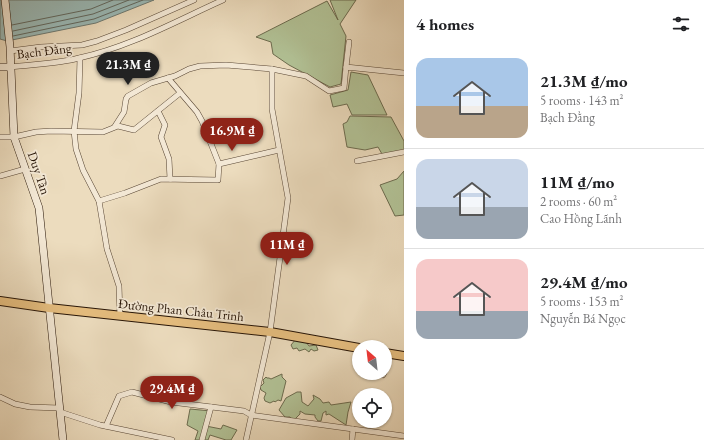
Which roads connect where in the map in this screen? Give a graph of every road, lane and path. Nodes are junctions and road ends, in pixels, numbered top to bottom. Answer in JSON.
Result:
{"nodes":[{"id":1,"x":5,"y":0,"type":"edge"},
{"id":2,"x":194,"y":0,"type":"edge"},
{"id":3,"x":223,"y":0,"type":"edge"},
{"id":4,"x":349,"y":42,"type":"dead end"},
{"id":5,"x":10,"y":49,"type":"junction"},
{"id":6,"x":80,"y":58,"type":"junction"},
{"id":7,"x":0,"y":67,"type":"edge"},
{"id":8,"x":10,"y":67,"type":"junction"},
{"id":9,"x":346,"y":67,"type":"junction"},
{"id":10,"x":272,"y":69,"type":"junction"},
{"id":11,"x":404,"y":73,"type":"edge"},
{"id":12,"x":168,"y":78,"type":"junction"},
{"id":13,"x":180,"y":93,"type":"junction"},
{"id":14,"x":158,"y":111,"type":"junction"},
{"id":15,"x":115,"y":126,"type":"junction"},
{"id":16,"x":74,"y":131,"type":"junction"},
{"id":17,"x":0,"y":137,"type":"edge"},
{"id":18,"x":14,"y":137,"type":"junction"},
{"id":19,"x":279,"y":150,"type":"junction"},
{"id":20,"x":404,"y":152,"type":"edge"},
{"id":21,"x":357,"y":161,"type":"dead end"},
{"id":22,"x":219,"y":164,"type":"junction"},
{"id":23,"x":26,"y":169,"type":"junction"},
{"id":24,"x":0,"y":176,"type":"edge"},
{"id":25,"x":170,"y":179,"type":"junction"},
{"id":26,"x":99,"y":201,"type":"junction"},
{"id":27,"x":0,"y":301,"type":"edge"},
{"id":28,"x":49,"y":308,"type":"junction"},
{"id":29,"x":120,"y":316,"type":"junction"},
{"id":30,"x":270,"y":332,"type":"junction"},
{"id":31,"x":352,"y":347,"type":"edge"},
{"id":32,"x":392,"y":354,"type":"edge"},
{"id":33,"x":404,"y":356,"type":"edge"},
{"id":34,"x":0,"y":397,"type":"edge"},
{"id":35,"x":211,"y":407,"type":"junction"},
{"id":36,"x":60,"y":410,"type":"junction"},
{"id":37,"x":251,"y":414,"type":"junction"},
{"id":38,"x":106,"y":426,"type":"junction"},
{"id":39,"x":353,"y":429,"type":"junction"},
{"id":40,"x":404,"y":436,"type":"edge"},
{"id":41,"x":63,"y":440,"type":"edge"},
{"id":42,"x":172,"y":440,"type":"edge"},
{"id":43,"x":202,"y":440,"type":"edge"},
{"id":44,"x":246,"y":440,"type":"edge"},
{"id":45,"x":352,"y":440,"type":"edge"}],
"edges":[{"from":1,"to":5,"type":"street","name":"Duy Tân"},
{"from":2,"to":5,"type":"street"},
{"from":3,"to":6,"type":"street","name":"Bạch Đằng"},
{"from":4,"to":9,"type":"street"},
{"from":5,"to":8,"type":"street","name":"Duy Tân"},
{"from":6,"to":8,"type":"street","name":"Bạch Đằng"},
{"from":6,"to":16,"type":"street"},
{"from":7,"to":8,"type":"street","name":"Bạch Đằng"},
{"from":8,"to":18,"type":"street","name":"Duy Tân"},
{"from":9,"to":10,"type":"street"},
{"from":9,"to":11,"type":"street"},
{"from":10,"to":12,"type":"street"},
{"from":10,"to":19,"type":"street"},
{"from":12,"to":13,"type":"street"},
{"from":12,"to":15,"type":"street"},
{"from":13,"to":14,"type":"street"},
{"from":13,"to":22,"type":"street"},
{"from":14,"to":15,"type":"street"},
{"from":14,"to":25,"type":"street"},
{"from":15,"to":16,"type":"street"},
{"from":16,"to":18,"type":"street"},
{"from":16,"to":26,"type":"street"},
{"from":17,"to":18,"type":"street"},
{"from":18,"to":23,"type":"street","name":"Duy Tân"},
{"from":19,"to":22,"type":"street"},
{"from":19,"to":30,"type":"street"},
{"from":20,"to":21,"type":"street"},
{"from":22,"to":25,"type":"street"},
{"from":23,"to":24,"type":"street"},
{"from":23,"to":28,"type":"street","name":"Duy Tân"},
{"from":25,"to":26,"type":"street"},
{"from":26,"to":29,"type":"street"},
{"from":27,"to":28,"type":"main road","name":"Đường Phan Châu Trinh"},
{"from":28,"to":29,"type":"main road","name":"Đường Phan Châu Trinh"},
{"from":28,"to":36,"type":"street","name":"Duy Tân"},
{"from":29,"to":30,"type":"main road","name":"Đường Phan Châu Trinh"},
{"from":30,"to":31,"type":"main road","name":"Đường Phan Châu Trinh"},
{"from":30,"to":37,"type":"street"},
{"from":32,"to":33,"type":"main road"},
{"from":34,"to":36,"type":"street"},
{"from":35,"to":37,"type":"street"},
{"from":35,"to":38,"type":"street"},
{"from":35,"to":43,"type":"street"},
{"from":36,"to":38,"type":"street"},
{"from":36,"to":41,"type":"street","name":"Duy Tân"},
{"from":37,"to":39,"type":"street"},
{"from":37,"to":44,"type":"street"},
{"from":38,"to":42,"type":"street"},
{"from":39,"to":40,"type":"street"},
{"from":39,"to":45,"type":"street"}]}
